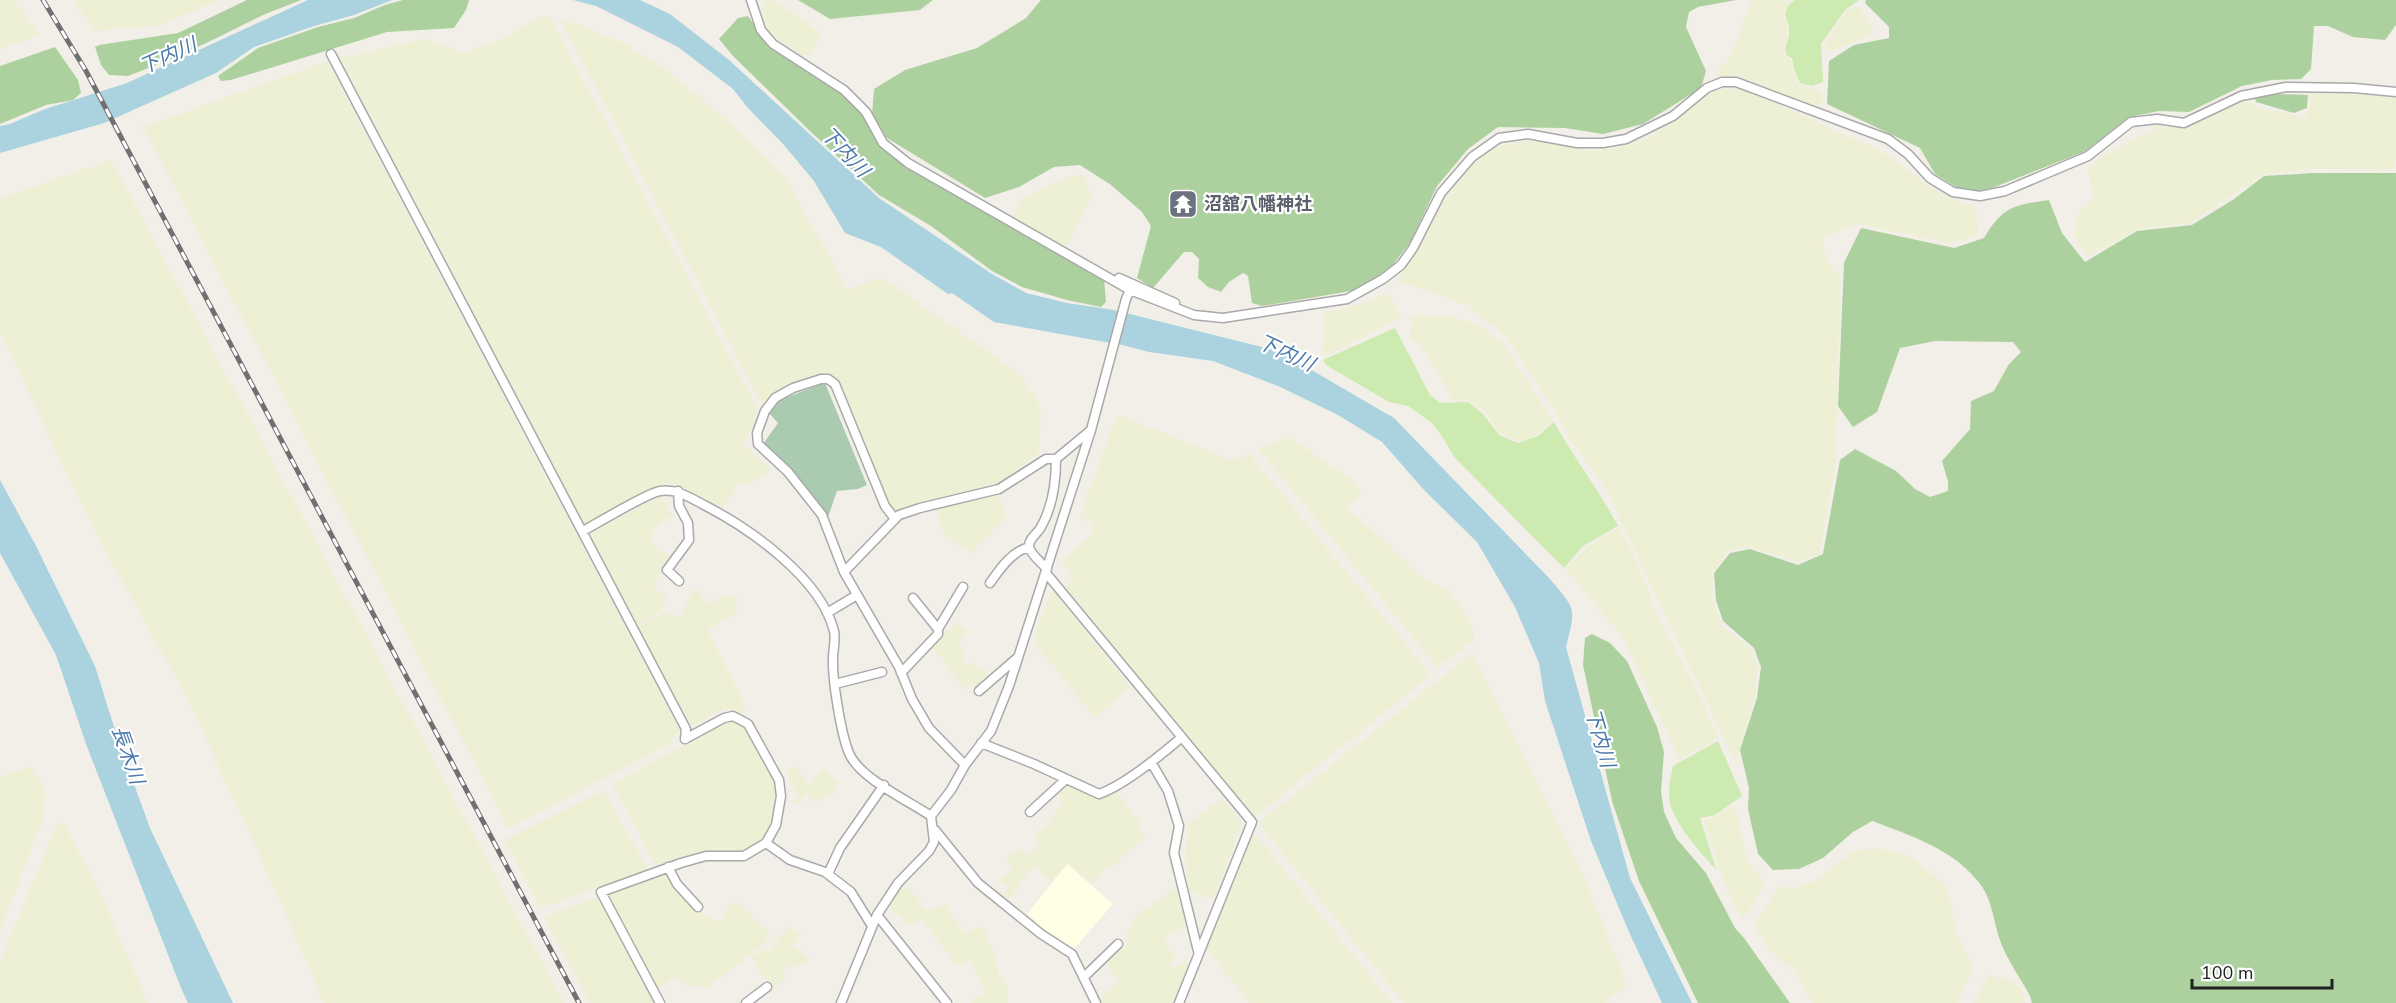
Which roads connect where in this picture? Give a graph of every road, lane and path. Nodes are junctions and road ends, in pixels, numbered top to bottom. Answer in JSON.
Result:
{"nodes":[{"id":1,"x":751,"y":0,"type":"edge"},
{"id":2,"x":331,"y":54,"type":"dead end"},
{"id":3,"x":2396,"y":93,"type":"edge"},
{"id":4,"x":1119,"y":278,"type":"dead end"},
{"id":5,"x":1130,"y":290,"type":"junction"},
{"id":6,"x":1194,"y":315,"type":"junction"},
{"id":7,"x":1091,"y":430,"type":"junction"},
{"id":8,"x":1056,"y":459,"type":"junction"},
{"id":9,"x":678,"y":491,"type":"junction"},
{"id":10,"x":895,"y":519,"type":"junction"},
{"id":11,"x":583,"y":531,"type":"junction"},
{"id":12,"x":1029,"y":547,"type":"junction"},
{"id":13,"x":1047,"y":571,"type":"junction"},
{"id":14,"x":844,"y":572,"type":"junction"},
{"id":15,"x":680,"y":581,"type":"dead end"},
{"id":16,"x":990,"y":583,"type":"dead end"},
{"id":17,"x":963,"y":587,"type":"dead end"},
{"id":18,"x":857,"y":595,"type":"junction"},
{"id":19,"x":913,"y":598,"type":"dead end"},
{"id":20,"x":827,"y":613,"type":"junction"},
{"id":21,"x":938,"y":629,"type":"junction"},
{"id":22,"x":1018,"y":658,"type":"junction"},
{"id":23,"x":882,"y":672,"type":"dead end"},
{"id":24,"x":901,"y":673,"type":"junction"},
{"id":25,"x":835,"y":684,"type":"junction"},
{"id":26,"x":979,"y":691,"type":"dead end"},
{"id":27,"x":1182,"y":737,"type":"junction"},
{"id":28,"x":981,"y":744,"type":"junction"},
{"id":29,"x":1151,"y":762,"type":"junction"},
{"id":30,"x":964,"y":765,"type":"junction"},
{"id":31,"x":1066,"y":778,"type":"junction"},
{"id":32,"x":884,"y":785,"type":"junction"},
{"id":33,"x":1030,"y":812,"type":"dead end"},
{"id":34,"x":931,"y":816,"type":"junction"},
{"id":35,"x":934,"y":829,"type":"junction"},
{"id":36,"x":766,"y":843,"type":"junction"},
{"id":37,"x":668,"y":867,"type":"junction"},
{"id":38,"x":828,"y":874,"type":"junction"},
{"id":39,"x":698,"y":907,"type":"dead end"},
{"id":40,"x":877,"y":915,"type":"junction"},
{"id":41,"x":872,"y":926,"type":"junction"},
{"id":42,"x":1118,"y":944,"type":"dead end"},
{"id":43,"x":1198,"y":951,"type":"junction"},
{"id":44,"x":1084,"y":977,"type":"junction"},
{"id":45,"x":767,"y":987,"type":"dead end"},
{"id":46,"x":660,"y":1003,"type":"edge"},
{"id":47,"x":746,"y":1003,"type":"edge"},
{"id":48,"x":841,"y":1003,"type":"edge"},
{"id":49,"x":947,"y":1003,"type":"edge"},
{"id":50,"x":1096,"y":1003,"type":"edge"},
{"id":51,"x":1179,"y":1003,"type":"edge"}],
"edges":[{"from":1,"to":5,"type":"street"},
{"from":2,"to":11,"type":"street"},
{"from":3,"to":6,"type":"street"},
{"from":4,"to":6,"type":"street"},
{"from":5,"to":6,"type":"street"},
{"from":5,"to":7,"type":"street"},
{"from":7,"to":8,"type":"street"},
{"from":7,"to":13,"type":"street"},
{"from":8,"to":10,"type":"street"},
{"from":8,"to":12,"type":"street"},
{"from":9,"to":11,"type":"street"},
{"from":9,"to":15,"type":"street"},
{"from":9,"to":20,"type":"street"},
{"from":10,"to":14,"type":"street"},
{"from":10,"to":14,"type":"street"},
{"from":11,"to":36,"type":"street"},
{"from":12,"to":13,"type":"street"},
{"from":12,"to":16,"type":"street"},
{"from":13,"to":22,"type":"street"},
{"from":13,"to":27,"type":"street"},
{"from":14,"to":18,"type":"street"},
{"from":17,"to":21,"type":"street"},
{"from":18,"to":20,"type":"street"},
{"from":18,"to":24,"type":"street"},
{"from":19,"to":21,"type":"street"},
{"from":20,"to":25,"type":"street"},
{"from":21,"to":24,"type":"street"},
{"from":22,"to":26,"type":"street"},
{"from":22,"to":28,"type":"street"},
{"from":23,"to":25,"type":"street"},
{"from":24,"to":30,"type":"street"},
{"from":25,"to":32,"type":"street"},
{"from":27,"to":29,"type":"street"},
{"from":27,"to":43,"type":"street"},
{"from":28,"to":30,"type":"street"},
{"from":28,"to":31,"type":"street"},
{"from":29,"to":31,"type":"street"},
{"from":29,"to":43,"type":"street"},
{"from":30,"to":34,"type":"street"},
{"from":31,"to":33,"type":"street"},
{"from":32,"to":34,"type":"street"},
{"from":32,"to":38,"type":"street"},
{"from":34,"to":35,"type":"street"},
{"from":35,"to":40,"type":"street"},
{"from":35,"to":44,"type":"street"},
{"from":36,"to":37,"type":"street"},
{"from":36,"to":38,"type":"street"},
{"from":37,"to":39,"type":"street"},
{"from":37,"to":46,"type":"street"},
{"from":38,"to":41,"type":"street"},
{"from":40,"to":41,"type":"street"},
{"from":40,"to":49,"type":"street"},
{"from":41,"to":48,"type":"street"},
{"from":42,"to":44,"type":"street"},
{"from":43,"to":51,"type":"street"},
{"from":44,"to":50,"type":"street"},
{"from":45,"to":47,"type":"street"}]}
